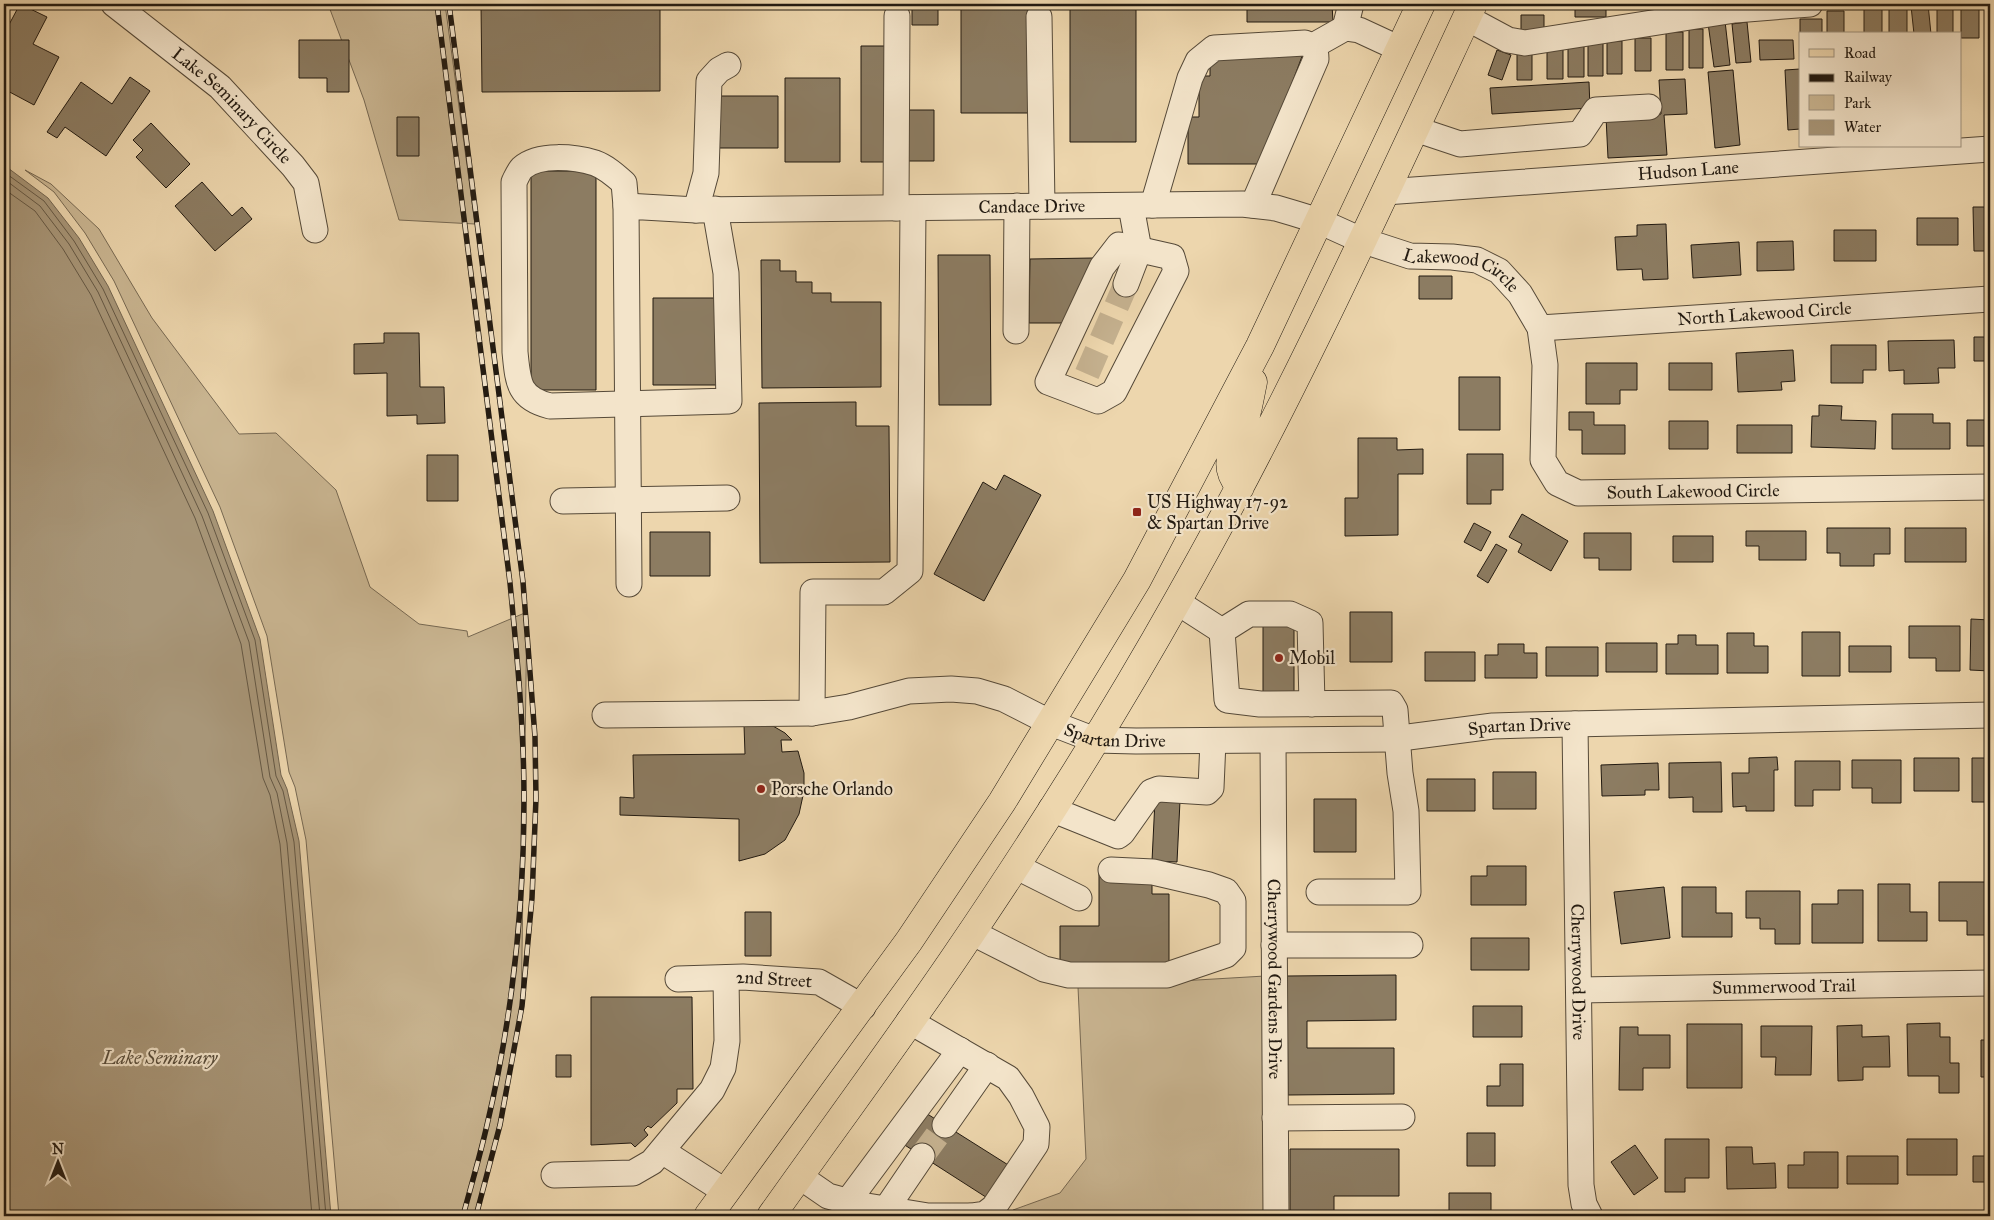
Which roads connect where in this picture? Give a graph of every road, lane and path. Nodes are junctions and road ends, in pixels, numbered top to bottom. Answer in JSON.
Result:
{"nodes":[{"id":1,"x":114,"y":4,"type":"edge"},
{"id":2,"x":1351,"y":4,"type":"edge"},
{"id":3,"x":1421,"y":4,"type":"edge"},
{"id":4,"x":1810,"y":4,"type":"edge"},
{"id":5,"x":1727,"y":7,"type":"edge"},
{"id":6,"x":1470,"y":11,"type":"edge"},
{"id":7,"x":897,"y":16,"type":"dead end"},
{"id":8,"x":1039,"y":17,"type":"dead end"},
{"id":9,"x":1346,"y":28,"type":"junction"},
{"id":10,"x":1313,"y":46,"type":"junction"},
{"id":11,"x":1400,"y":49,"type":"junction"},
{"id":12,"x":728,"y":65,"type":"dead end"},
{"id":13,"x":1649,"y":107,"type":"dead end"},
{"id":14,"x":1415,"y":129,"type":"junction"},
{"id":15,"x":1990,"y":149,"type":"edge"},
{"id":16,"x":1385,"y":192,"type":"junction"},
{"id":17,"x":1253,"y":205,"type":"junction"},
{"id":18,"x":626,"y":206,"type":"junction"},
{"id":19,"x":1017,"y":206,"type":"junction"},
{"id":20,"x":1042,"y":206,"type":"junction"},
{"id":21,"x":1142,"y":206,"type":"junction"},
{"id":22,"x":904,"y":208,"type":"junction"},
{"id":23,"x":705,"y":210,"type":"junction"},
{"id":24,"x":1319,"y":221,"type":"junction"},
{"id":25,"x":315,"y":230,"type":"dead end"},
{"id":26,"x":1361,"y":240,"type":"junction"},
{"id":27,"x":1139,"y":250,"type":"junction"},
{"id":28,"x":1126,"y":284,"type":"tunnel mouth"},
{"id":29,"x":1990,"y":299,"type":"edge"},
{"id":30,"x":1540,"y":328,"type":"junction"},
{"id":31,"x":1016,"y":331,"type":"dead end"},
{"id":32,"x":1260,"y":346,"type":"junction"},
{"id":33,"x":626,"y":404,"type":"junction"},
{"id":34,"x":1240,"y":487,"type":"junction"},
{"id":35,"x":1990,"y":487,"type":"edge"},
{"id":36,"x":727,"y":498,"type":"dead end"},
{"id":37,"x":563,"y":501,"type":"dead end"},
{"id":38,"x":627,"y":501,"type":"junction"},
{"id":39,"x":629,"y":584,"type":"dead end"},
{"id":40,"x":1177,"y":602,"type":"junction"},
{"id":41,"x":1222,"y":631,"type":"junction"},
{"id":42,"x":1312,"y":704,"type":"junction"},
{"id":43,"x":812,"y":713,"type":"junction"},
{"id":44,"x":605,"y":715,"type":"dead end"},
{"id":45,"x":1990,"y":715,"type":"edge"},
{"id":46,"x":1051,"y":722,"type":"junction"},
{"id":47,"x":1575,"y":724,"type":"junction"},
{"id":48,"x":1397,"y":738,"type":"junction"},
{"id":49,"x":1095,"y":740,"type":"junction"},
{"id":50,"x":1213,"y":741,"type":"junction"},
{"id":51,"x":1273,"y":741,"type":"junction"},
{"id":52,"x":1052,"y":809,"type":"junction"},
{"id":53,"x":1015,"y":866,"type":"junction"},
{"id":54,"x":1111,"y":870,"type":"dead end"},
{"id":55,"x":1319,"y":892,"type":"dead end"},
{"id":56,"x":1079,"y":898,"type":"dead end"},
{"id":57,"x":971,"y":932,"type":"junction"},
{"id":58,"x":1274,"y":945,"type":"junction"},
{"id":59,"x":1410,"y":945,"type":"dead end"},
{"id":60,"x":726,"y":978,"type":"junction"},
{"id":61,"x":678,"y":979,"type":"dead end"},
{"id":62,"x":1990,"y":983,"type":"edge"},
{"id":63,"x":1579,"y":990,"type":"junction"},
{"id":64,"x":863,"y":1007,"type":"junction"},
{"id":65,"x":909,"y":1021,"type":"junction"},
{"id":66,"x":960,"y":1050,"type":"junction"},
{"id":67,"x":987,"y":1065,"type":"junction"},
{"id":68,"x":1402,"y":1117,"type":"dead end"},
{"id":69,"x":1275,"y":1118,"type":"junction"},
{"id":70,"x":945,"y":1125,"type":"tunnel mouth"},
{"id":71,"x":662,"y":1151,"type":"junction"},
{"id":72,"x":922,"y":1156,"type":"tunnel mouth"},
{"id":73,"x":554,"y":1175,"type":"dead end"},
{"id":74,"x":799,"y":1176,"type":"junction"},
{"id":75,"x":726,"y":1192,"type":"junction"},
{"id":76,"x":848,"y":1201,"type":"junction"},
{"id":77,"x":886,"y":1209,"type":"junction"},
{"id":78,"x":708,"y":1216,"type":"edge"},
{"id":79,"x":770,"y":1216,"type":"edge"},
{"id":80,"x":970,"y":1216,"type":"edge"},
{"id":81,"x":1276,"y":1216,"type":"edge"},
{"id":82,"x":1590,"y":1216,"type":"edge"}],
"edges":[{"from":1,"to":25,"type":"street","name":"Lake Seminary Circle"},
{"from":2,"to":9,"type":"street"},
{"from":3,"to":11,"type":"main road"},
{"from":4,"to":5,"type":"street"},
{"from":5,"to":6,"type":"street"},
{"from":6,"to":14,"type":"main road"},
{"from":7,"to":22,"type":"street"},
{"from":8,"to":20,"type":"street"},
{"from":9,"to":10,"type":"street"},
{"from":9,"to":11,"type":"street"},
{"from":10,"to":17,"type":"street"},
{"from":10,"to":21,"type":"street"},
{"from":11,"to":24,"type":"main road"},
{"from":12,"to":23,"type":"street"},
{"from":13,"to":14,"type":"street"},
{"from":14,"to":16,"type":"main road"},
{"from":15,"to":16,"type":"street","name":"Hudson Lane"},
{"from":16,"to":26,"type":"main road"},
{"from":17,"to":21,"type":"street","name":"Candace Drive"},
{"from":17,"to":24,"type":"street","name":"Candace Drive"},
{"from":18,"to":23,"type":"street","name":"Candace Drive"},
{"from":18,"to":33,"type":"street"},
{"from":18,"to":33,"type":"street"},
{"from":19,"to":20,"type":"street","name":"Candace Drive"},
{"from":19,"to":22,"type":"street","name":"Candace Drive"},
{"from":19,"to":31,"type":"street"},
{"from":20,"to":21,"type":"street","name":"Candace Drive"},
{"from":21,"to":27,"type":"street"},
{"from":22,"to":23,"type":"street","name":"Candace Drive"},
{"from":22,"to":43,"type":"street"},
{"from":23,"to":33,"type":"street"},
{"from":24,"to":26,"type":"street","name":"Candace Drive"},
{"from":24,"to":32,"type":"main road"},
{"from":26,"to":30,"type":"street","name":"Lakewood Circle"},
{"from":26,"to":34,"type":"main road"},
{"from":27,"to":27,"type":"street"},
{"from":27,"to":28,"type":"street"},
{"from":29,"to":30,"type":"street","name":"North Lakewood Circle"},
{"from":30,"to":35,"type":"street","name":"South Lakewood Circle"},
{"from":32,"to":34,"type":"main road"},
{"from":32,"to":46,"type":"main road"},
{"from":33,"to":38,"type":"street"},
{"from":34,"to":40,"type":"main road"},
{"from":36,"to":38,"type":"street"},
{"from":37,"to":38,"type":"street"},
{"from":38,"to":39,"type":"street"},
{"from":40,"to":41,"type":"street"},
{"from":40,"to":49,"type":"main road"},
{"from":41,"to":42,"type":"street"},
{"from":41,"to":42,"type":"street"},
{"from":42,"to":48,"type":"street"},
{"from":43,"to":44,"type":"street","name":"Spartan Drive"},
{"from":43,"to":46,"type":"street","name":"Spartan Drive"},
{"from":45,"to":47,"type":"street","name":"Spartan Drive"},
{"from":46,"to":49,"type":"street","name":"Spartan Drive"},
{"from":46,"to":64,"type":"main road"},
{"from":47,"to":48,"type":"street","name":"Spartan Drive"},
{"from":47,"to":63,"type":"street","name":"Cherrywood Drive"},
{"from":48,"to":51,"type":"street","name":"Spartan Drive"},
{"from":48,"to":55,"type":"street"},
{"from":49,"to":50,"type":"street","name":"Spartan Drive"},
{"from":49,"to":52,"type":"main road"},
{"from":50,"to":51,"type":"street","name":"Spartan Drive"},
{"from":50,"to":52,"type":"street"},
{"from":51,"to":58,"type":"street","name":"Cherrywood Gardens Drive"},
{"from":52,"to":53,"type":"main road"},
{"from":53,"to":56,"type":"street"},
{"from":53,"to":57,"type":"main road"},
{"from":54,"to":57,"type":"street"},
{"from":57,"to":65,"type":"main road"},
{"from":58,"to":59,"type":"street"},
{"from":58,"to":69,"type":"street","name":"Cherrywood Gardens Drive"},
{"from":60,"to":61,"type":"street","name":"2nd Street"},
{"from":60,"to":64,"type":"street","name":"2nd Street"},
{"from":60,"to":71,"type":"street"},
{"from":62,"to":63,"type":"street","name":"Summerwood Trail"},
{"from":63,"to":82,"type":"street","name":"Cherrywood Drive"},
{"from":64,"to":75,"type":"main road"},
{"from":65,"to":66,"type":"street"},
{"from":65,"to":74,"type":"main road"},
{"from":66,"to":67,"type":"street"},
{"from":66,"to":76,"type":"street"},
{"from":67,"to":70,"type":"street"},
{"from":67,"to":80,"type":"street"},
{"from":68,"to":69,"type":"street"},
{"from":69,"to":81,"type":"street","name":"Cherrywood Gardens Drive"},
{"from":71,"to":73,"type":"street"},
{"from":71,"to":75,"type":"street"},
{"from":72,"to":77,"type":"street"},
{"from":74,"to":76,"type":"street"},
{"from":74,"to":79,"type":"main road"},
{"from":75,"to":78,"type":"main road"},
{"from":76,"to":77,"type":"street"},
{"from":77,"to":80,"type":"street"}]}
